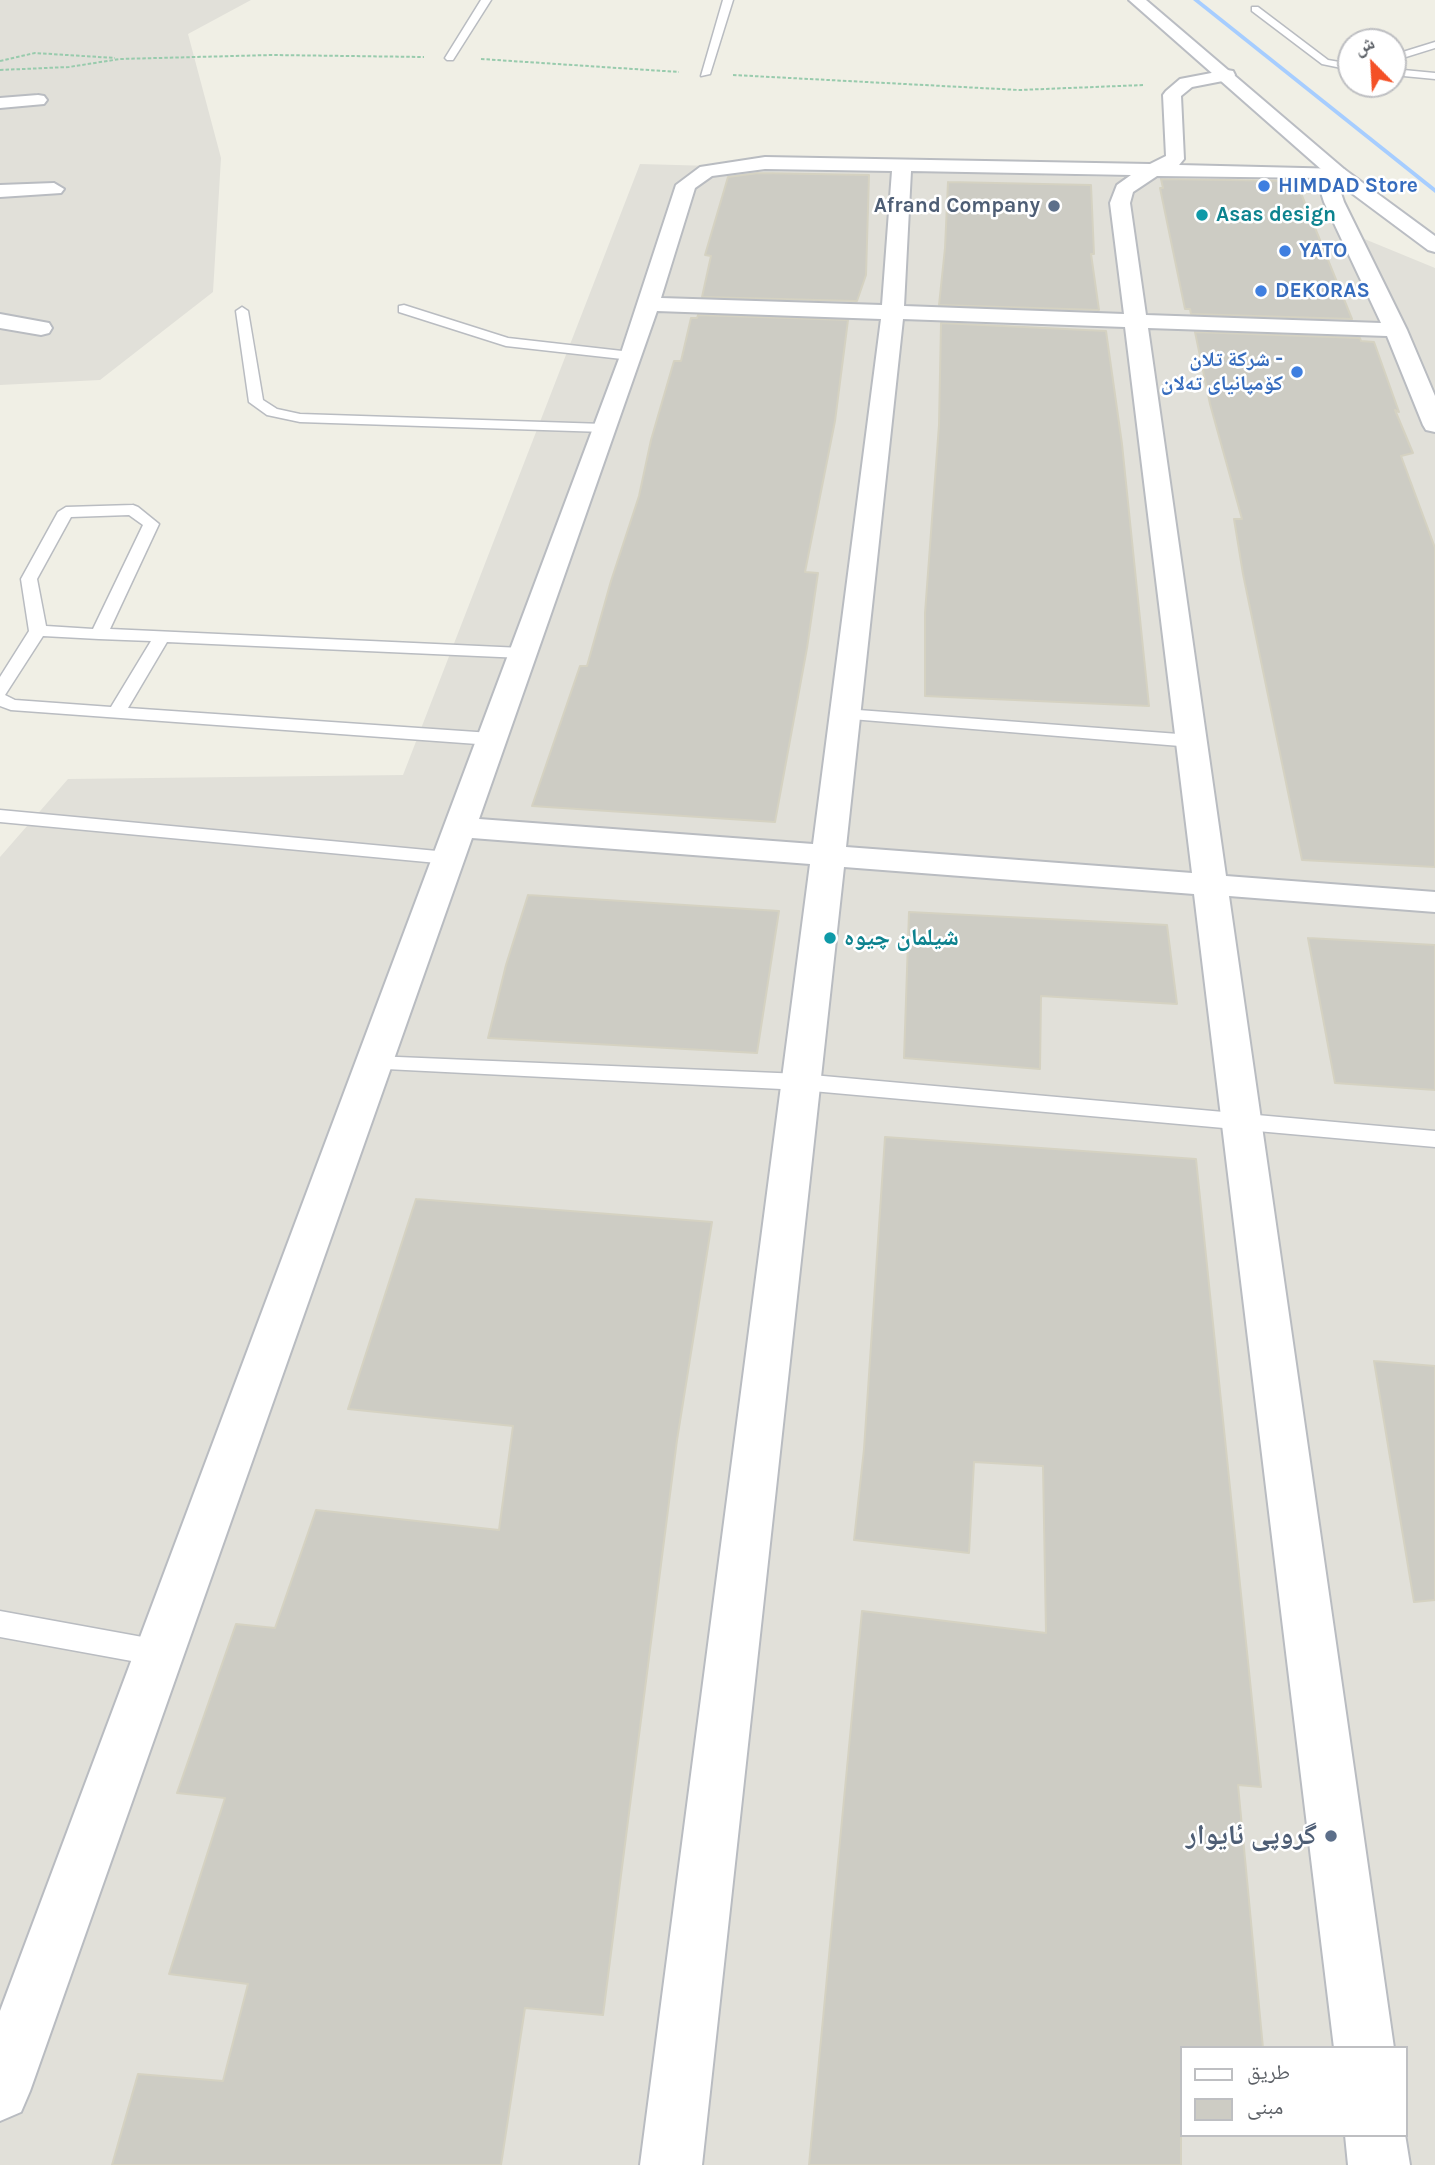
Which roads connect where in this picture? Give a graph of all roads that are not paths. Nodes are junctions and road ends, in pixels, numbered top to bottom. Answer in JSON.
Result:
{"nodes":[{"id":1,"x":486,"y":0,"type":"edge"},
{"id":2,"x":728,"y":0,"type":"edge"},
{"id":3,"x":1137,"y":0,"type":"edge"},
{"id":4,"x":1255,"y":9,"type":"dead end"},
{"id":5,"x":1435,"y":45,"type":"edge"},
{"id":6,"x":1407,"y":54,"type":"edge"},
{"id":7,"x":450,"y":58,"type":"road end"},
{"id":8,"x":1337,"y":64,"type":"edge"},
{"id":9,"x":1407,"y":73,"type":"edge"},
{"id":10,"x":705,"y":74,"type":"road end"},
{"id":11,"x":1227,"y":75,"type":"junction"},
{"id":12,"x":1435,"y":76,"type":"edge"},
{"id":13,"x":38,"y":100,"type":"dead end"},
{"id":14,"x":0,"y":103,"type":"edge"},
{"id":15,"x":902,"y":166,"type":"junction"},
{"id":16,"x":1151,"y":171,"type":"junction"},
{"id":17,"x":1336,"y":173,"type":"junction"},
{"id":18,"x":54,"y":189,"type":"dead end"},
{"id":19,"x":0,"y":191,"type":"edge"},
{"id":20,"x":1435,"y":246,"type":"edge"},
{"id":21,"x":649,"y":304,"type":"junction"},
{"id":22,"x":404,"y":309,"type":"dead end"},
{"id":23,"x":242,"y":311,"type":"dead end"},
{"id":24,"x":892,"y":312,"type":"junction"},
{"id":25,"x":0,"y":321,"type":"edge"},
{"id":26,"x":1136,"y":321,"type":"junction"},
{"id":27,"x":41,"y":328,"type":"dead end"},
{"id":28,"x":1396,"y":330,"type":"junction"},
{"id":29,"x":631,"y":356,"type":"junction"},
{"id":30,"x":1408,"y":357,"type":"junction"},
{"id":31,"x":1435,"y":358,"type":"edge"},
{"id":32,"x":1435,"y":425,"type":"edge"},
{"id":33,"x":604,"y":428,"type":"junction"},
{"id":34,"x":38,"y":631,"type":"junction"},
{"id":35,"x":99,"y":634,"type":"junction"},
{"id":36,"x":162,"y":637,"type":"junction"},
{"id":37,"x":522,"y":653,"type":"junction"},
{"id":38,"x":0,"y":691,"type":"edge"},
{"id":39,"x":0,"y":699,"type":"edge"},
{"id":40,"x":116,"y":713,"type":"junction"},
{"id":41,"x":845,"y":714,"type":"junction"},
{"id":42,"x":491,"y":739,"type":"junction"},
{"id":43,"x":1192,"y":741,"type":"junction"},
{"id":44,"x":0,"y":816,"type":"edge"},
{"id":45,"x":454,"y":842,"type":"junction"},
{"id":46,"x":829,"y":855,"type":"junction"},
{"id":47,"x":1212,"y":885,"type":"junction"},
{"id":48,"x":1435,"y":902,"type":"edge"},
{"id":49,"x":374,"y":1063,"type":"junction"},
{"id":50,"x":801,"y":1082,"type":"junction"},
{"id":51,"x":1242,"y":1121,"type":"junction"},
{"id":52,"x":1435,"y":1139,"type":"edge"},
{"id":53,"x":0,"y":1624,"type":"edge"},
{"id":54,"x":159,"y":1653,"type":"junction"},
{"id":55,"x":1364,"y":2046,"type":"edge"},
{"id":56,"x":0,"y":2091,"type":"edge"},
{"id":57,"x":1375,"y":2137,"type":"edge"},
{"id":58,"x":671,"y":2165,"type":"edge"},
{"id":59,"x":1379,"y":2165,"type":"edge"}],
"edges":[{"from":1,"to":7,"type":"lane"},
{"from":2,"to":10,"type":"lane"},
{"from":3,"to":11,"type":"street"},
{"from":4,"to":8,"type":"lane"},
{"from":5,"to":6,"type":"lane"},
{"from":9,"to":12,"type":"lane"},
{"from":11,"to":16,"type":"street"},
{"from":11,"to":17,"type":"street"},
{"from":13,"to":14,"type":"street"},
{"from":15,"to":16,"type":"street"},
{"from":15,"to":21,"type":"street"},
{"from":15,"to":24,"type":"street"},
{"from":16,"to":17,"type":"street"},
{"from":16,"to":26,"type":"street"},
{"from":17,"to":20,"type":"street"},
{"from":17,"to":28,"type":"street"},
{"from":18,"to":19,"type":"street"},
{"from":21,"to":24,"type":"street"},
{"from":21,"to":29,"type":"street"},
{"from":22,"to":29,"type":"lane"},
{"from":23,"to":33,"type":"lane"},
{"from":24,"to":26,"type":"street"},
{"from":24,"to":41,"type":"street"},
{"from":25,"to":27,"type":"street"},
{"from":26,"to":28,"type":"street"},
{"from":26,"to":43,"type":"street"},
{"from":28,"to":30,"type":"street"},
{"from":29,"to":33,"type":"street"},
{"from":30,"to":31,"type":"street"},
{"from":30,"to":32,"type":"street"},
{"from":33,"to":37,"type":"street"},
{"from":34,"to":35,"type":"lane"},
{"from":34,"to":35,"type":"lane"},
{"from":34,"to":38,"type":"lane"},
{"from":35,"to":36,"type":"lane"},
{"from":36,"to":37,"type":"lane"},
{"from":36,"to":40,"type":"lane"},
{"from":37,"to":42,"type":"street"},
{"from":39,"to":40,"type":"lane"},
{"from":40,"to":42,"type":"lane"},
{"from":41,"to":43,"type":"lane"},
{"from":41,"to":46,"type":"street"},
{"from":42,"to":45,"type":"street"},
{"from":43,"to":47,"type":"street"},
{"from":44,"to":45,"type":"lane"},
{"from":45,"to":46,"type":"street"},
{"from":45,"to":49,"type":"street"},
{"from":46,"to":47,"type":"street"},
{"from":46,"to":50,"type":"street"},
{"from":47,"to":48,"type":"street"},
{"from":47,"to":51,"type":"street"},
{"from":49,"to":50,"type":"lane"},
{"from":49,"to":54,"type":"street"},
{"from":50,"to":51,"type":"lane"},
{"from":50,"to":58,"type":"street"},
{"from":51,"to":52,"type":"lane"},
{"from":51,"to":55,"type":"street"},
{"from":53,"to":54,"type":"lane"},
{"from":54,"to":56,"type":"street"},
{"from":57,"to":59,"type":"street"}]}
